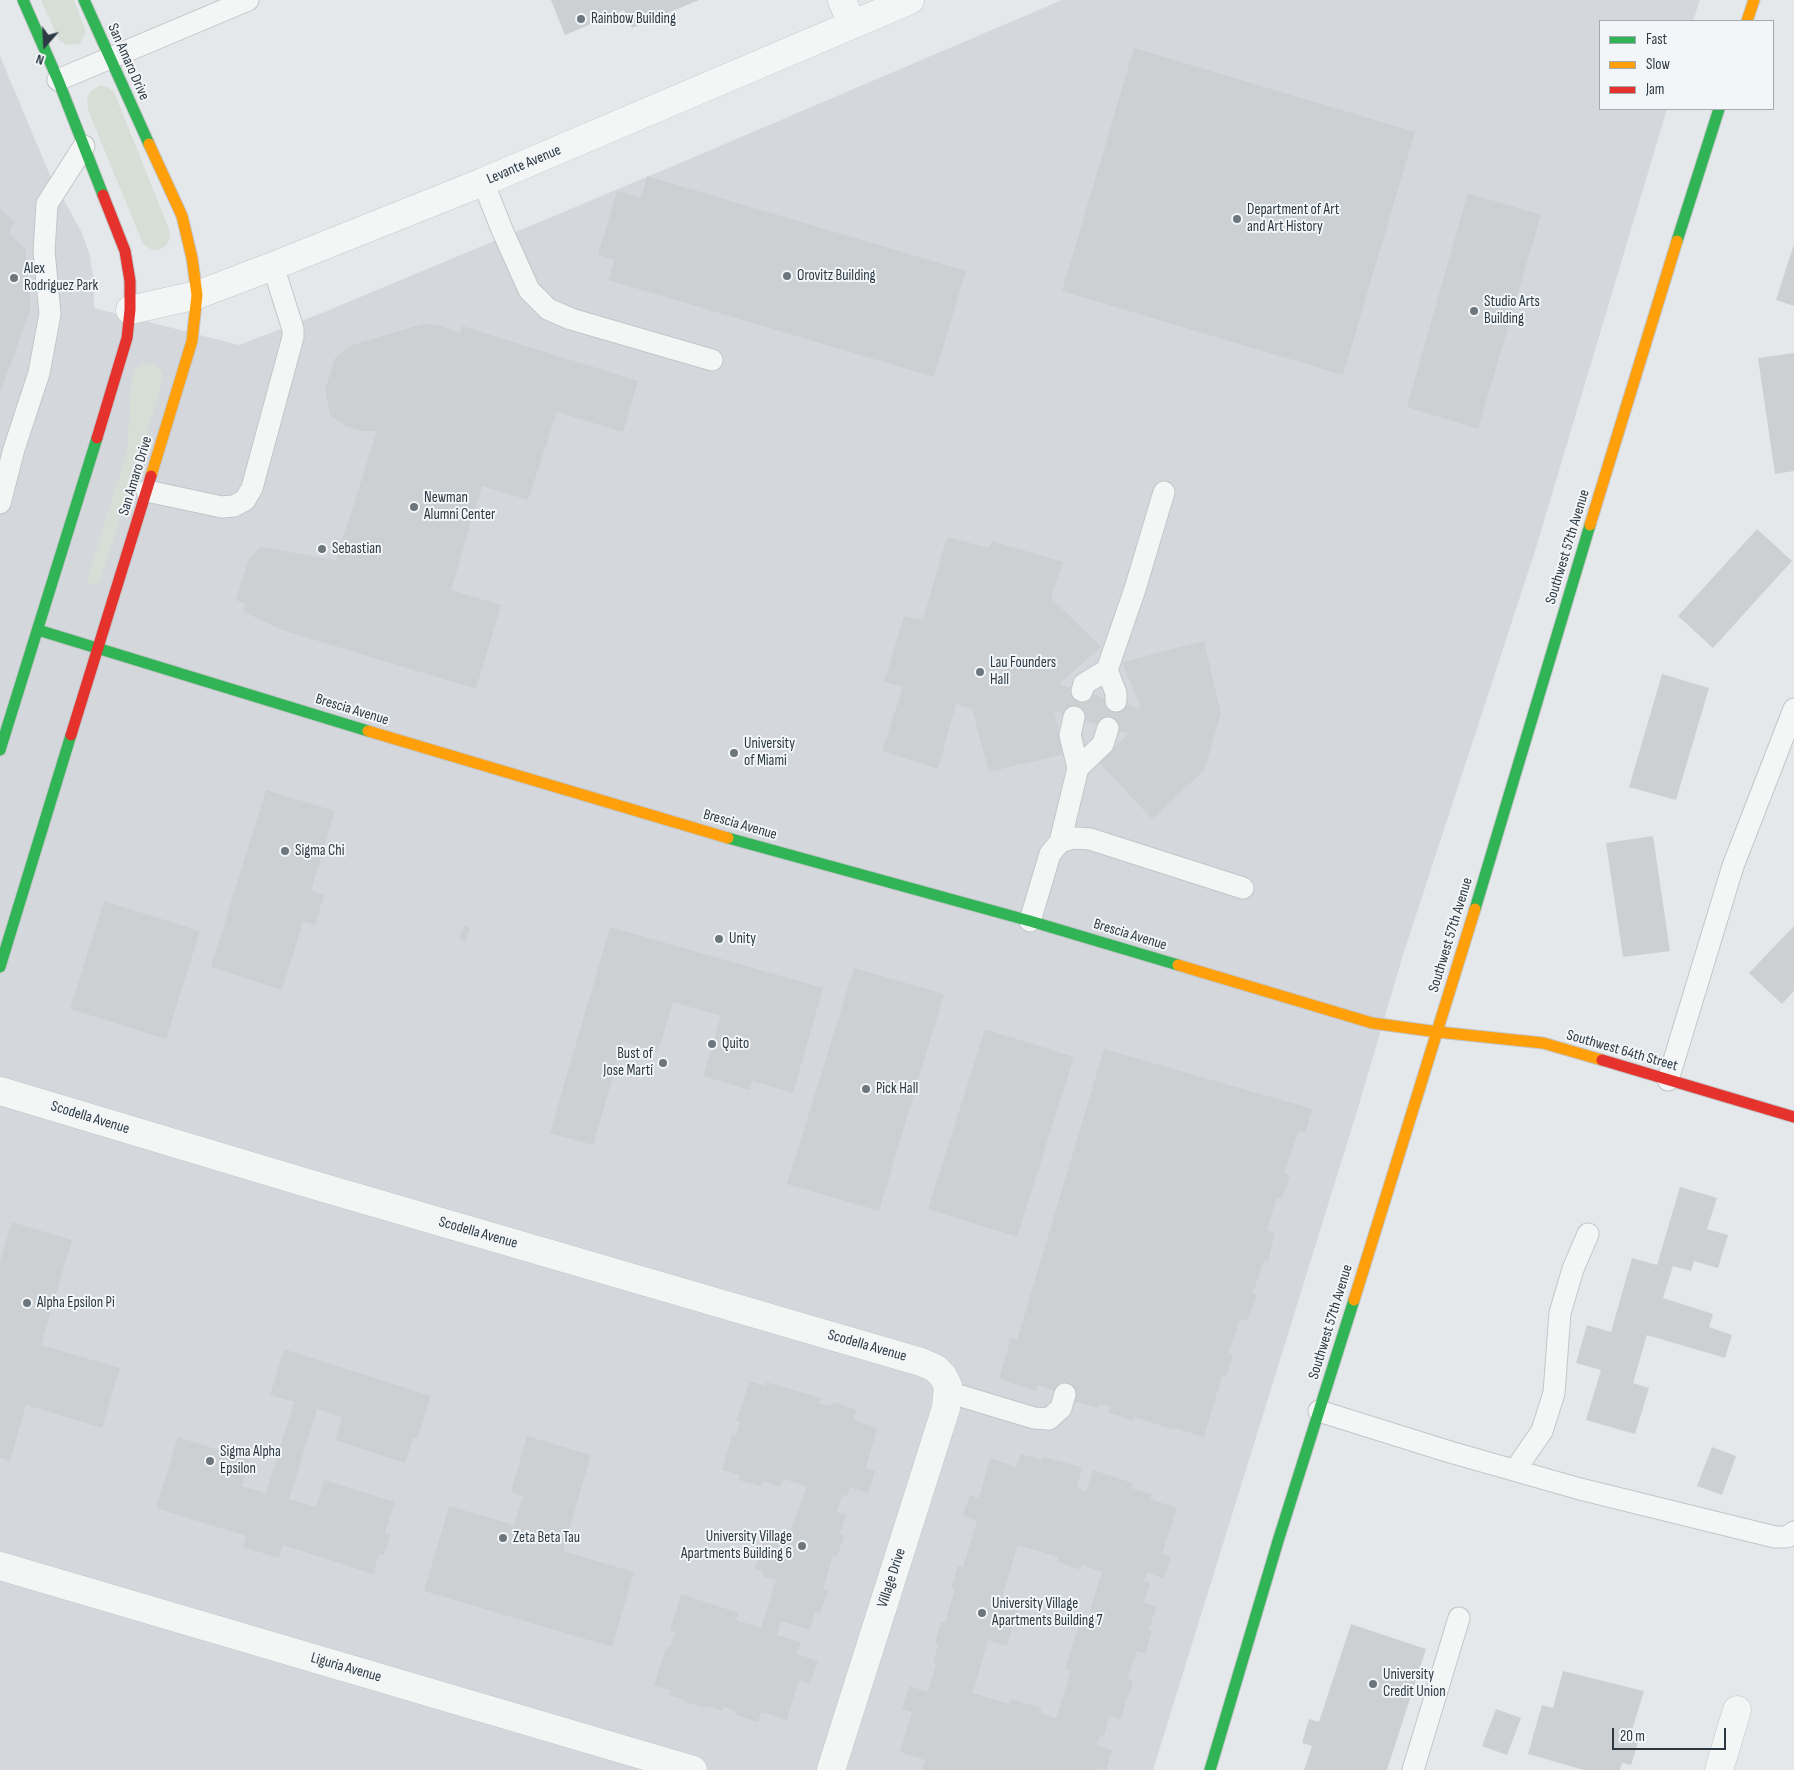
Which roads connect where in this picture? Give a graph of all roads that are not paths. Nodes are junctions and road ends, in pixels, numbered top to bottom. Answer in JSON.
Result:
{"nodes":[{"id":1,"x":23,"y":0,"type":"edge"},
{"id":2,"x":84,"y":0,"type":"edge"},
{"id":3,"x":248,"y":0,"type":"edge"},
{"id":4,"x":842,"y":0,"type":"edge"},
{"id":5,"x":910,"y":0,"type":"edge"},
{"id":6,"x":1754,"y":0,"type":"edge"},
{"id":7,"x":1747,"y":20,"type":"edge"},
{"id":8,"x":852,"y":25,"type":"junction"},
{"id":9,"x":109,"y":58,"type":"junction"},
{"id":10,"x":58,"y":80,"type":"junction"},
{"id":11,"x":1720,"y":110,"type":"edge"},
{"id":12,"x":84,"y":146,"type":"junction"},
{"id":13,"x":483,"y":182,"type":"junction"},
{"id":14,"x":273,"y":266,"type":"junction"},
{"id":15,"x":196,"y":295,"type":"junction"},
{"id":16,"x":130,"y":310,"type":"junction"},
{"id":17,"x":712,"y":360,"type":"dead end"},
{"id":18,"x":147,"y":490,"type":"junction"},
{"id":19,"x":1164,"y":492,"type":"dead end"},
{"id":20,"x":0,"y":503,"type":"edge"},
{"id":21,"x":38,"y":630,"type":"junction"},
{"id":22,"x":98,"y":650,"type":"junction"},
{"id":23,"x":1107,"y":670,"type":"junction"},
{"id":24,"x":1082,"y":691,"type":"dead end"},
{"id":25,"x":1116,"y":701,"type":"dead end"},
{"id":26,"x":1794,"y":710,"type":"edge"},
{"id":27,"x":1074,"y":717,"type":"dead end"},
{"id":28,"x":1108,"y":728,"type":"dead end"},
{"id":29,"x":0,"y":750,"type":"edge"},
{"id":30,"x":1078,"y":768,"type":"junction"},
{"id":31,"x":1060,"y":842,"type":"junction"},
{"id":32,"x":1244,"y":888,"type":"dead end"},
{"id":33,"x":1030,"y":921,"type":"junction"},
{"id":34,"x":0,"y":967,"type":"edge"},
{"id":35,"x":1438,"y":1032,"type":"junction"},
{"id":36,"x":1668,"y":1080,"type":"junction"},
{"id":37,"x":0,"y":1091,"type":"edge"},
{"id":38,"x":1794,"y":1117,"type":"edge"},
{"id":39,"x":1588,"y":1234,"type":"dead end"},
{"id":40,"x":948,"y":1389,"type":"junction"},
{"id":41,"x":1065,"y":1394,"type":"dead end"},
{"id":42,"x":1319,"y":1411,"type":"junction"},
{"id":43,"x":1515,"y":1470,"type":"junction"},
{"id":44,"x":1794,"y":1532,"type":"edge"},
{"id":45,"x":0,"y":1566,"type":"edge"},
{"id":46,"x":1458,"y":1618,"type":"dead end"},
{"id":47,"x":1737,"y":1710,"type":"dead end"},
{"id":48,"x":693,"y":1770,"type":"edge"},
{"id":49,"x":831,"y":1770,"type":"edge"},
{"id":50,"x":1210,"y":1770,"type":"edge"},
{"id":51,"x":1413,"y":1770,"type":"edge"},
{"id":52,"x":1718,"y":1770,"type":"edge"}],
"edges":[{"from":1,"to":10,"type":"street"},
{"from":2,"to":9,"type":"street","name":"San Amaro Drive"},
{"from":3,"to":9,"type":"lane"},
{"from":4,"to":8,"type":"street"},
{"from":5,"to":8,"type":"street","name":"Levante Avenue"},
{"from":6,"to":7,"type":"street"},
{"from":8,"to":13,"type":"street","name":"Levante Avenue"},
{"from":9,"to":10,"type":"lane"},
{"from":9,"to":15,"type":"street","name":"San Amaro Drive"},
{"from":10,"to":12,"type":"street"},
{"from":11,"to":35,"type":"street","name":"Southwest 57th Avenue"},
{"from":12,"to":16,"type":"street"},
{"from":12,"to":20,"type":"lane"},
{"from":13,"to":14,"type":"street","name":"Levante Avenue"},
{"from":13,"to":17,"type":"lane"},
{"from":14,"to":15,"type":"street","name":"Levante Avenue"},
{"from":14,"to":18,"type":"lane"},
{"from":15,"to":16,"type":"street","name":"Levante Avenue"},
{"from":15,"to":18,"type":"street","name":"San Amaro Drive"},
{"from":16,"to":21,"type":"street"},
{"from":18,"to":22,"type":"street","name":"San Amaro Drive"},
{"from":19,"to":23,"type":"lane"},
{"from":21,"to":22,"type":"street","name":"Brescia Avenue"},
{"from":21,"to":29,"type":"street"},
{"from":22,"to":33,"type":"street","name":"Brescia Avenue"},
{"from":22,"to":34,"type":"street","name":"San Amaro Drive"},
{"from":23,"to":24,"type":"lane"},
{"from":23,"to":25,"type":"lane"},
{"from":26,"to":36,"type":"lane"},
{"from":27,"to":30,"type":"lane"},
{"from":28,"to":30,"type":"lane"},
{"from":30,"to":31,"type":"lane"},
{"from":31,"to":32,"type":"lane"},
{"from":31,"to":33,"type":"lane"},
{"from":33,"to":35,"type":"street","name":"Brescia Avenue"},
{"from":35,"to":36,"type":"street","name":"Southwest 64th Street"},
{"from":35,"to":42,"type":"street","name":"Southwest 57th Avenue"},
{"from":36,"to":38,"type":"street","name":"Southwest 64th Street"},
{"from":37,"to":40,"type":"street","name":"Scodella Avenue"},
{"from":39,"to":43,"type":"lane"},
{"from":40,"to":41,"type":"lane"},
{"from":40,"to":49,"type":"street","name":"Village Drive"},
{"from":42,"to":43,"type":"lane"},
{"from":42,"to":50,"type":"street","name":"Southwest 57th Avenue"},
{"from":43,"to":44,"type":"lane"},
{"from":45,"to":48,"type":"street","name":"Liguria Avenue"},
{"from":46,"to":51,"type":"lane"},
{"from":47,"to":52,"type":"street"}]}
